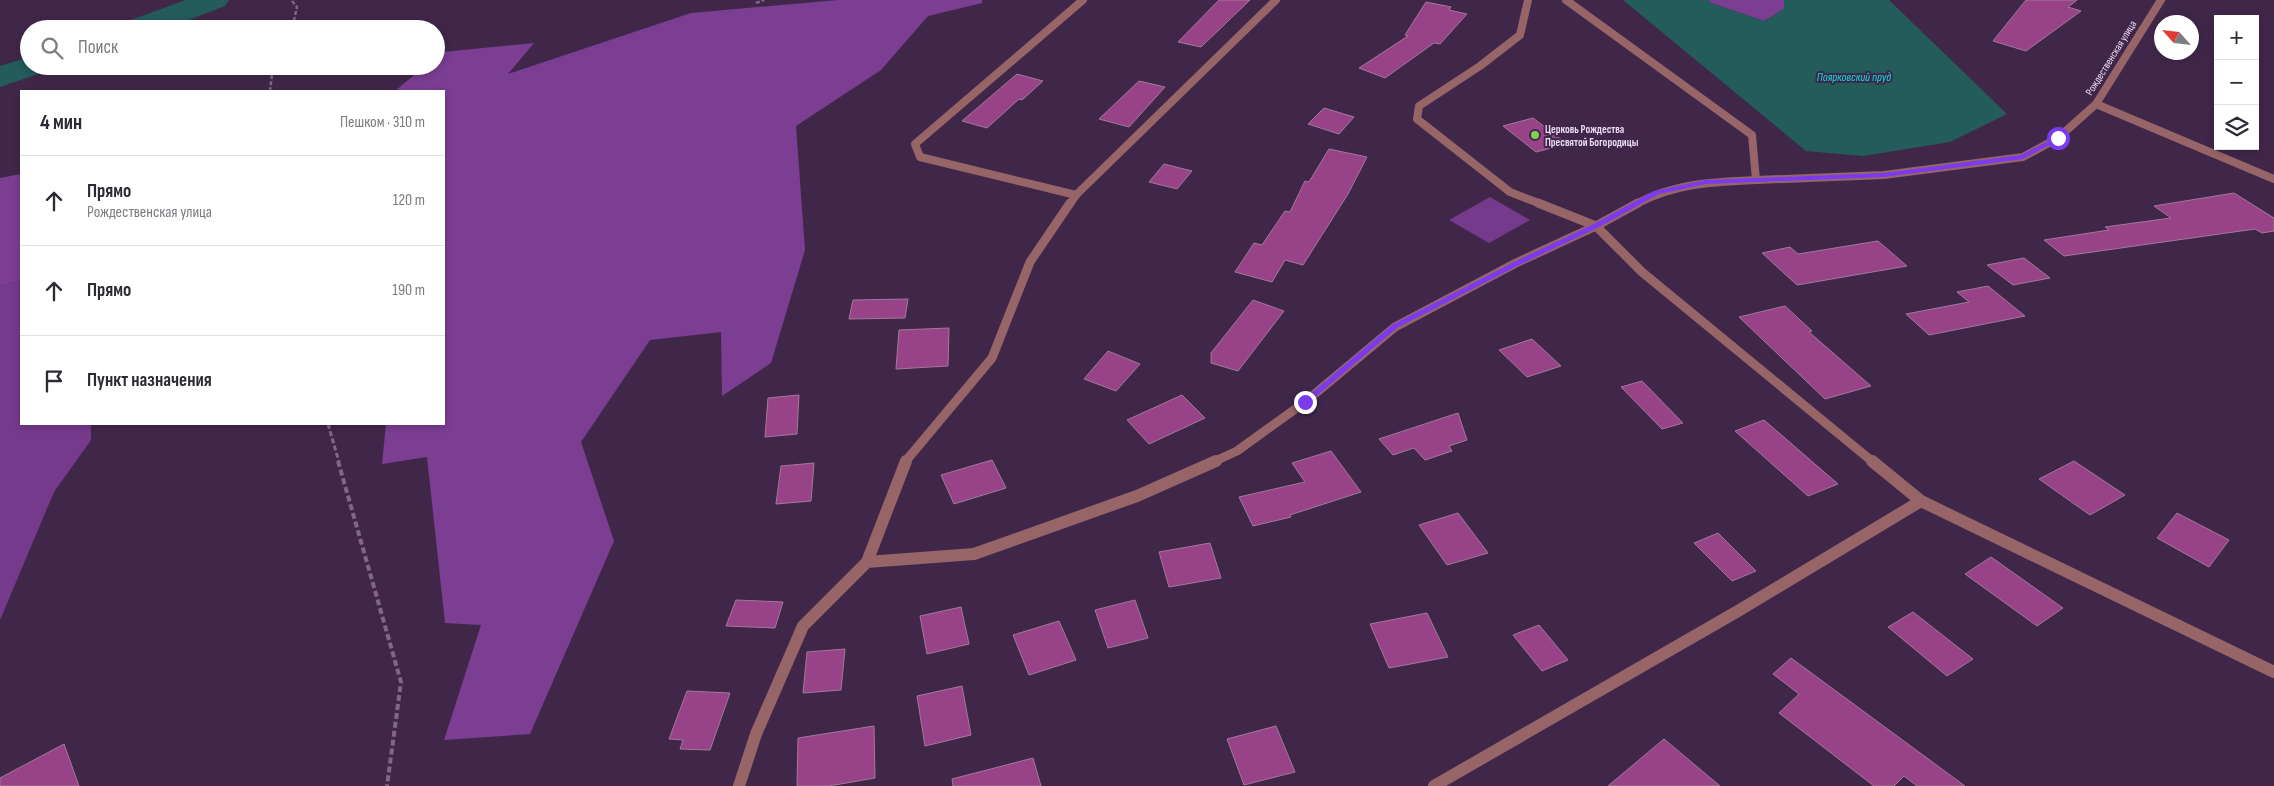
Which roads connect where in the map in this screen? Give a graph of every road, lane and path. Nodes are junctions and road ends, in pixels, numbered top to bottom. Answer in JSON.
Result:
{"nodes":[{"id":1,"x":760,"y":0,"type":"edge"},
{"id":2,"x":764,"y":0,"type":"edge"},
{"id":3,"x":1084,"y":0,"type":"edge"},
{"id":4,"x":1276,"y":0,"type":"edge"},
{"id":5,"x":1528,"y":0,"type":"edge"},
{"id":6,"x":1566,"y":0,"type":"edge"},
{"id":7,"x":2161,"y":0,"type":"edge"},
{"id":8,"x":292,"y":1,"type":"edge"},
{"id":9,"x":294,"y":20,"type":"edge"},
{"id":10,"x":272,"y":75,"type":"edge"},
{"id":11,"x":270,"y":90,"type":"edge"},
{"id":12,"x":2096,"y":104,"type":"junction"},
{"id":13,"x":2274,"y":179,"type":"edge"},
{"id":14,"x":1756,"y":180,"type":"junction"},
{"id":15,"x":1076,"y":195,"type":"junction"},
{"id":16,"x":1596,"y":226,"type":"junction"},
{"id":17,"x":328,"y":425,"type":"edge"},
{"id":18,"x":1920,"y":502,"type":"junction"},
{"id":19,"x":867,"y":562,"type":"junction"},
{"id":20,"x":2274,"y":672,"type":"edge"},
{"id":21,"x":387,"y":786,"type":"edge"},
{"id":22,"x":739,"y":786,"type":"edge"},
{"id":23,"x":1434,"y":786,"type":"edge"}],
"edges":[{"from":1,"to":2,"type":"path"},
{"from":3,"to":15,"type":"street"},
{"from":4,"to":15,"type":"street"},
{"from":5,"to":16,"type":"street"},
{"from":6,"to":14,"type":"street"},
{"from":7,"to":12,"type":"street","name":"Рождественская улица"},
{"from":8,"to":9,"type":"path"},
{"from":10,"to":11,"type":"path"},
{"from":12,"to":13,"type":"street"},
{"from":12,"to":14,"type":"street","name":"Рождественская улица"},
{"from":14,"to":16,"type":"street","name":"Рождественская улица"},
{"from":15,"to":19,"type":"street"},
{"from":16,"to":18,"type":"street"},
{"from":16,"to":19,"type":"street","name":"Рождественская улица"},
{"from":17,"to":21,"type":"path"},
{"from":18,"to":20,"type":"street"},
{"from":18,"to":23,"type":"street"},
{"from":19,"to":22,"type":"street"}]}
